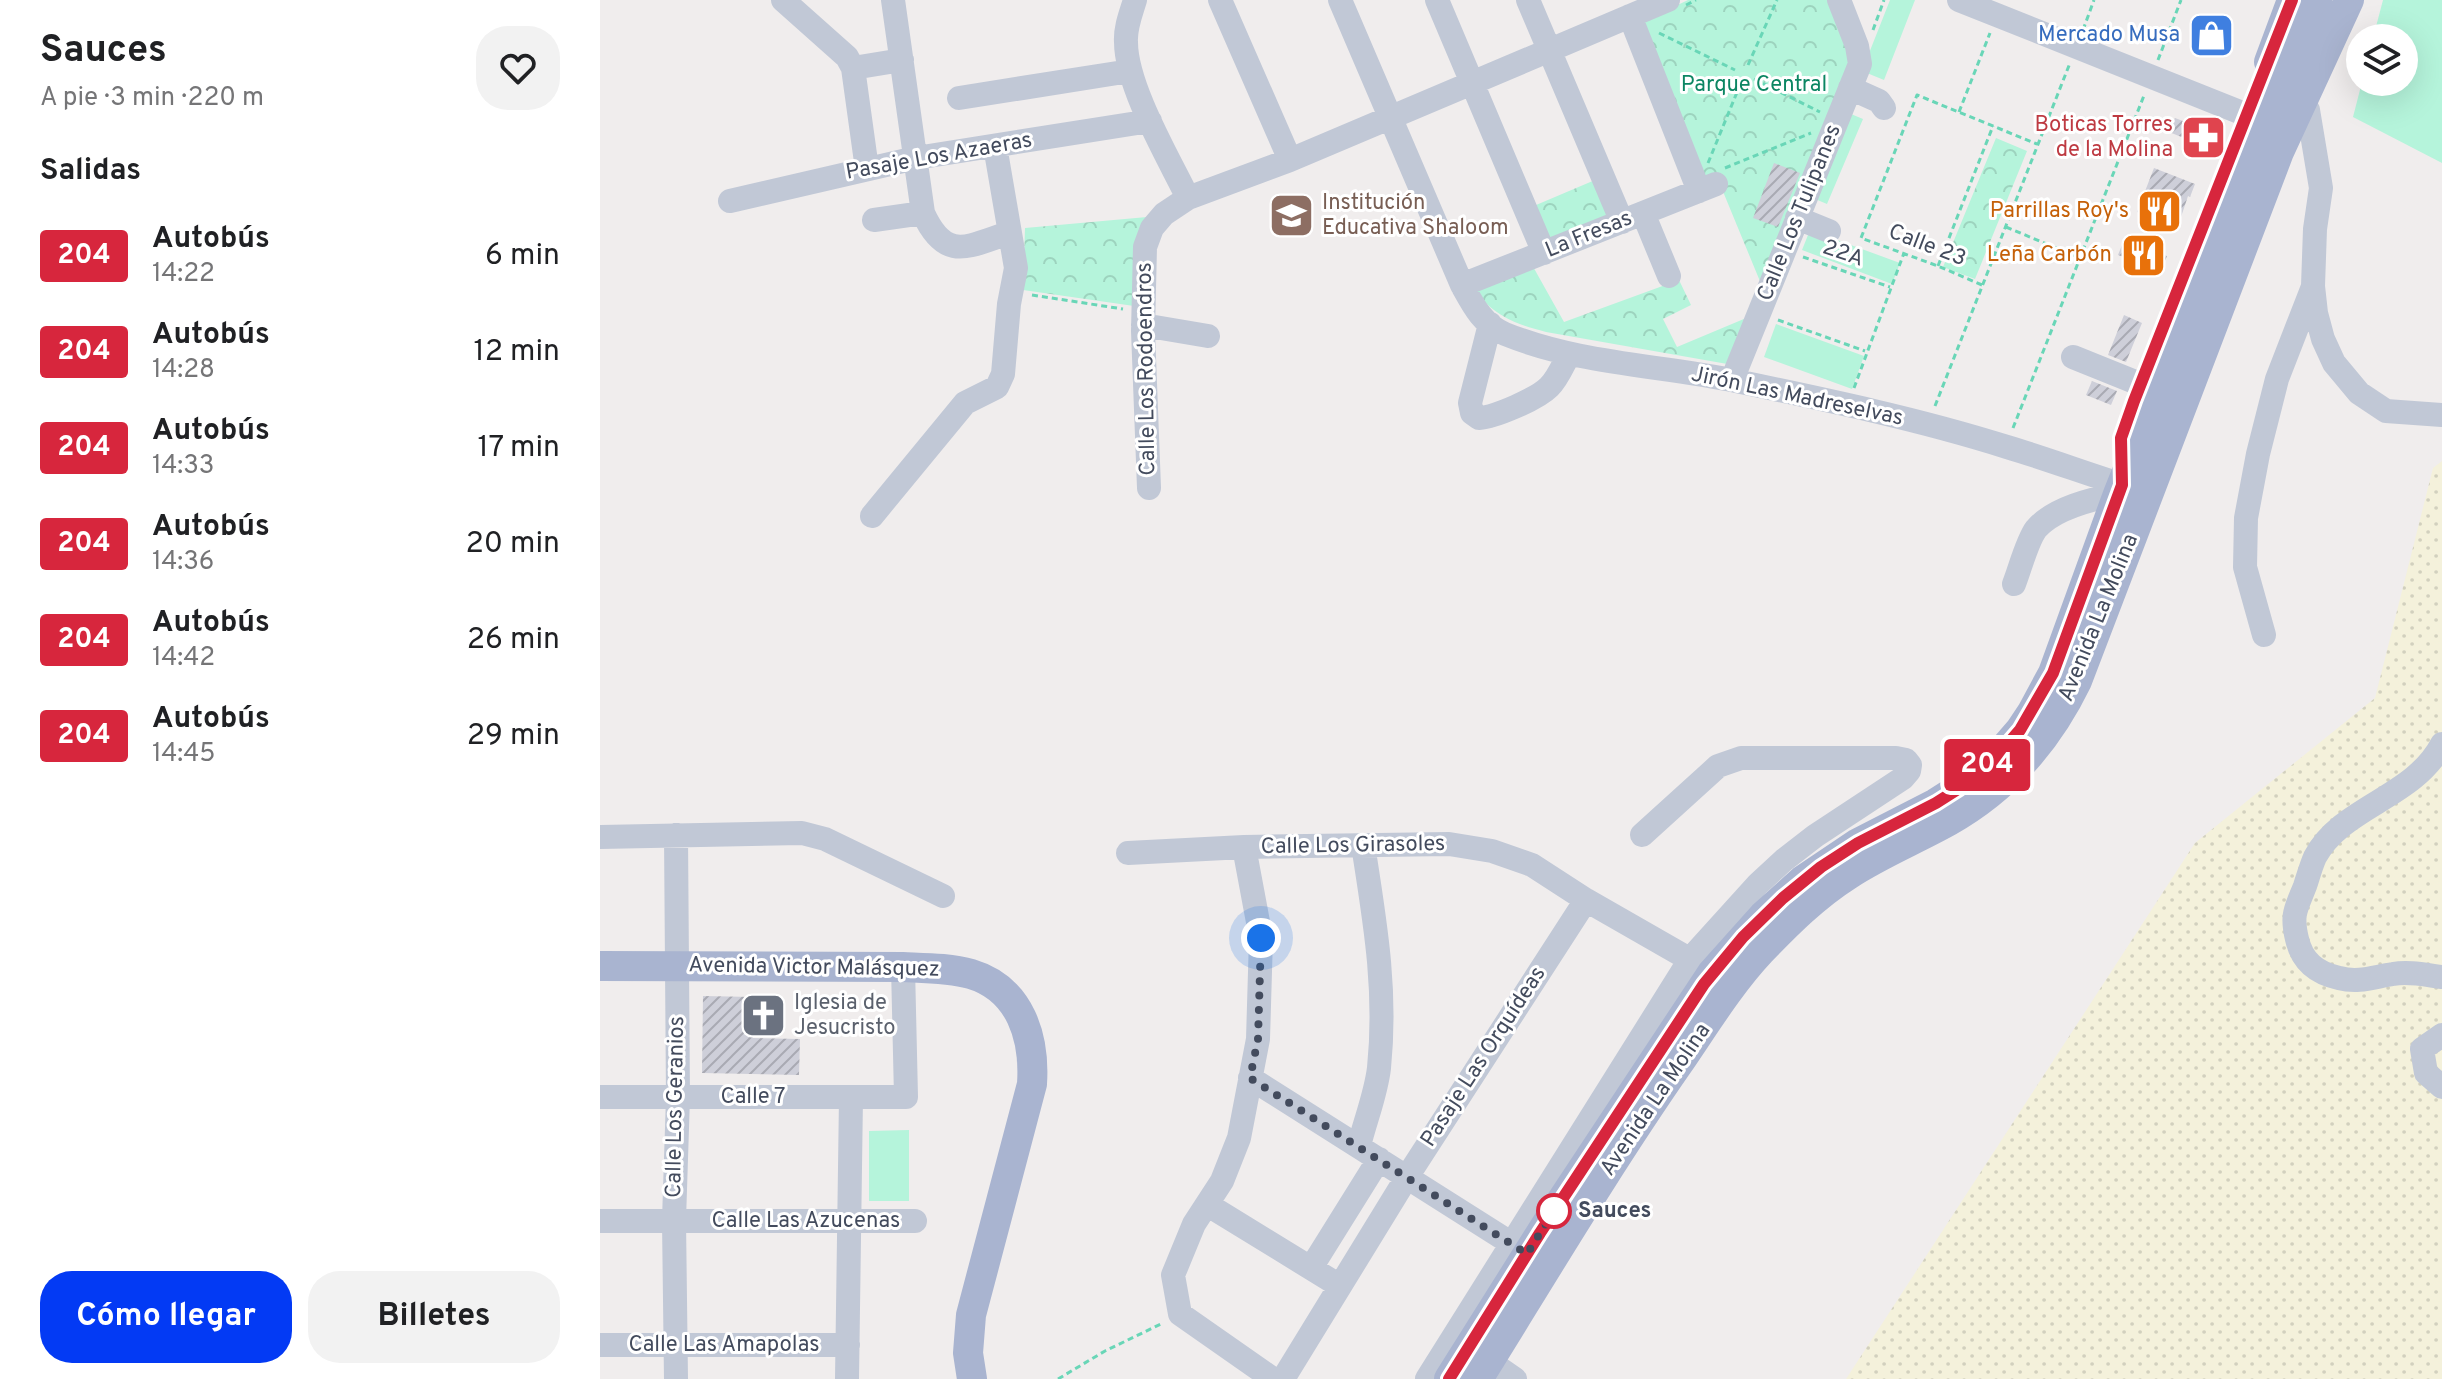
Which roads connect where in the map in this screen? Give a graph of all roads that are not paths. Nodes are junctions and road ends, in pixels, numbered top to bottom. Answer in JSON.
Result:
{"nodes":[{"id":1,"x":783,"y":0,"type":"edge"},
{"id":2,"x":893,"y":0,"type":"edge"},
{"id":3,"x":1135,"y":0,"type":"edge"},
{"id":4,"x":1220,"y":0,"type":"edge"},
{"id":5,"x":1340,"y":0,"type":"edge"},
{"id":6,"x":1437,"y":0,"type":"edge"},
{"id":7,"x":1528,"y":0,"type":"edge"},
{"id":8,"x":1839,"y":0,"type":"edge"},
{"id":9,"x":1959,"y":0,"type":"edge"},
{"id":10,"x":2292,"y":0,"type":"edge"},
{"id":11,"x":2317,"y":0,"type":"edge"},
{"id":12,"x":2349,"y":0,"type":"edge"},
{"id":13,"x":2364,"y":0,"type":"edge"},
{"id":14,"x":1675,"y":3,"type":"edge"},
{"id":15,"x":1630,"y":16,"type":"junction"},
{"id":16,"x":1548,"y":49,"type":"junction"},
{"id":17,"x":902,"y":60,"type":"junction"},
{"id":18,"x":853,"y":68,"type":"junction"},
{"id":19,"x":1130,"y":71,"type":"junction"},
{"id":20,"x":1473,"y":81,"type":"junction"},
{"id":21,"x":1850,"y":88,"type":"junction"},
{"id":22,"x":959,"y":98,"type":"dead end"},
{"id":23,"x":1884,"y":108,"type":"dead end"},
{"id":24,"x":2247,"y":115,"type":"junction"},
{"id":25,"x":1390,"y":116,"type":"junction"},
{"id":26,"x":2300,"y":117,"type":"junction"},
{"id":27,"x":1150,"y":121,"type":"junction"},
{"id":28,"x":995,"y":146,"type":"junction"},
{"id":29,"x":916,"y":158,"type":"junction"},
{"id":30,"x":1290,"y":160,"type":"junction"},
{"id":31,"x":867,"y":169,"type":"junction"},
{"id":32,"x":1188,"y":198,"type":"junction"},
{"id":33,"x":730,"y":201,"type":"dead end"},
{"id":34,"x":923,"y":213,"type":"junction"},
{"id":35,"x":1632,"y":218,"type":"junction"},
{"id":36,"x":1797,"y":218,"type":"junction"},
{"id":37,"x":874,"y":220,"type":"dead end"},
{"id":38,"x":1829,"y":231,"type":"dead end"},
{"id":39,"x":1009,"y":233,"type":"junction"},
{"id":40,"x":1544,"y":253,"type":"junction"},
{"id":41,"x":1669,"y":276,"type":"dead end"},
{"id":42,"x":1462,"y":285,"type":"junction"},
{"id":43,"x":2313,"y":286,"type":"junction"},
{"id":44,"x":1143,"y":319,"type":"junction"},
{"id":45,"x":1490,"y":324,"type":"junction"},
{"id":46,"x":1208,"y":336,"type":"dead end"},
{"id":47,"x":1569,"y":354,"type":"junction"},
{"id":48,"x":2073,"y":357,"type":"dead end"},
{"id":49,"x":1732,"y":380,"type":"junction"},
{"id":50,"x":2140,"y":384,"type":"junction"},
{"id":51,"x":2442,"y":415,"type":"edge"},
{"id":52,"x":1149,"y":488,"type":"dead end"},
{"id":53,"x":2130,"y":491,"type":"junction"},
{"id":54,"x":872,"y":516,"type":"dead end"},
{"id":55,"x":2014,"y":584,"type":"dead end"},
{"id":56,"x":2264,"y":635,"type":"dead end"},
{"id":57,"x":2442,"y":744,"type":"edge"},
{"id":58,"x":676,"y":835,"type":"junction"},
{"id":59,"x":1642,"y":835,"type":"dead end"},
{"id":60,"x":600,"y":837,"type":"edge"},
{"id":61,"x":1363,"y":845,"type":"junction"},
{"id":62,"x":1244,"y":847,"type":"junction"},
{"id":63,"x":1128,"y":853,"type":"dead end"},
{"id":64,"x":943,"y":896,"type":"dead end"},
{"id":65,"x":1586,"y":900,"type":"junction"},
{"id":66,"x":600,"y":966,"type":"edge"},
{"id":67,"x":676,"y":966,"type":"junction"},
{"id":68,"x":903,"y":967,"type":"junction"},
{"id":69,"x":1710,"y":974,"type":"junction"},
{"id":70,"x":2442,"y":977,"type":"edge"},
{"id":71,"x":2442,"y":1035,"type":"edge"},
{"id":72,"x":1250,"y":1078,"type":"junction"},
{"id":73,"x":2442,"y":1087,"type":"edge"},
{"id":74,"x":600,"y":1097,"type":"edge"},
{"id":75,"x":678,"y":1097,"type":"junction"},
{"id":76,"x":851,"y":1097,"type":"junction"},
{"id":77,"x":1369,"y":1153,"type":"junction"},
{"id":78,"x":1407,"y":1177,"type":"junction"},
{"id":79,"x":1208,"y":1205,"type":"junction"},
{"id":80,"x":674,"y":1220,"type":"junction"},
{"id":81,"x":600,"y":1221,"type":"edge"},
{"id":82,"x":849,"y":1221,"type":"junction"},
{"id":83,"x":915,"y":1221,"type":"dead end"},
{"id":84,"x":1520,"y":1248,"type":"junction"},
{"id":85,"x":1311,"y":1268,"type":"junction"},
{"id":86,"x":1340,"y":1286,"type":"junction"},
{"id":87,"x":600,"y":1345,"type":"edge"},
{"id":88,"x":675,"y":1345,"type":"junction"},
{"id":89,"x":848,"y":1345,"type":"junction"},
{"id":90,"x":1483,"y":1370,"type":"edge"},
{"id":91,"x":676,"y":1379,"type":"edge"},
{"id":92,"x":847,"y":1379,"type":"edge"},
{"id":93,"x":972,"y":1379,"type":"edge"},
{"id":94,"x":1273,"y":1379,"type":"edge"},
{"id":95,"x":1283,"y":1379,"type":"edge"},
{"id":96,"x":1427,"y":1379,"type":"edge"},
{"id":97,"x":1449,"y":1379,"type":"edge"},
{"id":98,"x":1515,"y":1379,"type":"edge"}],
"edges":[{"from":1,"to":18,"type":"street"},
{"from":2,"to":17,"type":"street"},
{"from":3,"to":19,"type":"street"},
{"from":4,"to":30,"type":"street"},
{"from":5,"to":25,"type":"street","name":"Jirón Las Madreselvas"},
{"from":6,"to":20,"type":"street"},
{"from":7,"to":16,"type":"street"},
{"from":8,"to":21,"type":"street","name":"Calle Los Tulipanes"},
{"from":9,"to":24,"type":"street"},
{"from":10,"to":24,"type":"main road","name":"Avenida La Molina"},
{"from":11,"to":53,"type":"main road","name":"Avenida La Molina"},
{"from":12,"to":26,"type":"main road","name":"Avenida La Molina"},
{"from":13,"to":26,"type":"street"},
{"from":14,"to":15,"type":"street","name":"Calle Los Rodoendros"},
{"from":15,"to":16,"type":"street","name":"Calle Los Rodoendros"},
{"from":15,"to":35,"type":"street","name":"La Fresas"},
{"from":16,"to":20,"type":"street","name":"Calle Los Rodoendros"},
{"from":16,"to":35,"type":"street"},
{"from":17,"to":18,"type":"street"},
{"from":17,"to":29,"type":"street"},
{"from":18,"to":31,"type":"street"},
{"from":19,"to":22,"type":"street"},
{"from":19,"to":27,"type":"street"},
{"from":20,"to":25,"type":"street","name":"Calle Los Rodoendros"},
{"from":20,"to":40,"type":"street"},
{"from":21,"to":23,"type":"street"},
{"from":21,"to":36,"type":"street","name":"Calle Los Tulipanes"},
{"from":24,"to":50,"type":"main road","name":"Avenida La Molina"},
{"from":25,"to":30,"type":"street","name":"Calle Los Rodoendros"},
{"from":25,"to":42,"type":"street","name":"Jirón Las Madreselvas"},
{"from":26,"to":43,"type":"street"},
{"from":26,"to":53,"type":"main road","name":"Avenida La Molina"},
{"from":27,"to":28,"type":"street","name":"Pasaje Los Azaeras"},
{"from":27,"to":32,"type":"street"},
{"from":28,"to":29,"type":"street","name":"Pasaje Los Azaeras"},
{"from":28,"to":39,"type":"street"},
{"from":29,"to":31,"type":"street","name":"Pasaje Los Azaeras"},
{"from":29,"to":34,"type":"street"},
{"from":30,"to":32,"type":"street","name":"Calle Los Rodoendros"},
{"from":31,"to":33,"type":"street","name":"Pasaje Los Azaeras"},
{"from":32,"to":44,"type":"street","name":"Calle Los Rodoendros"},
{"from":34,"to":37,"type":"street"},
{"from":34,"to":39,"type":"street"},
{"from":35,"to":40,"type":"street","name":"La Fresas"},
{"from":35,"to":41,"type":"street"},
{"from":36,"to":38,"type":"street"},
{"from":36,"to":49,"type":"street","name":"Calle Los Tulipanes"},
{"from":39,"to":54,"type":"street"},
{"from":40,"to":42,"type":"street","name":"La Fresas"},
{"from":42,"to":45,"type":"street","name":"Jirón Las Madreselvas"},
{"from":43,"to":51,"type":"street"},
{"from":43,"to":56,"type":"street"},
{"from":44,"to":46,"type":"street"},
{"from":44,"to":52,"type":"street","name":"Calle Los Rodoendros"},
{"from":45,"to":47,"type":"street","name":"Jirón Las Madreselvas"},
{"from":45,"to":47,"type":"street"},
{"from":47,"to":49,"type":"street","name":"Jirón Las Madreselvas"},
{"from":48,"to":50,"type":"street"},
{"from":49,"to":53,"type":"street","name":"Jirón Las Madreselvas"},
{"from":50,"to":53,"type":"main road","name":"Avenida La Molina"},
{"from":53,"to":55,"type":"street"},
{"from":53,"to":69,"type":"main road","name":"Avenida La Molina"},
{"from":57,"to":70,"type":"street"},
{"from":58,"to":60,"type":"street"},
{"from":58,"to":64,"type":"street"},
{"from":58,"to":67,"type":"street","name":"Calle Los Geranios"},
{"from":59,"to":69,"type":"street"},
{"from":61,"to":62,"type":"street","name":"Calle Los Girasoles"},
{"from":61,"to":65,"type":"street","name":"Calle Los Girasoles"},
{"from":61,"to":77,"type":"street"},
{"from":62,"to":63,"type":"street","name":"Calle Los Girasoles"},
{"from":62,"to":72,"type":"street"},
{"from":65,"to":69,"type":"street","name":"Calle Los Girasoles"},
{"from":65,"to":78,"type":"street","name":"Pasaje Las Orquídeas"},
{"from":66,"to":67,"type":"main road","name":"Avenida Victor Malásquez"},
{"from":67,"to":68,"type":"main road","name":"Avenida Victor Malásquez"},
{"from":67,"to":75,"type":"street","name":"Calle Los Geranios"},
{"from":68,"to":76,"type":"street","name":"Calle 7"},
{"from":68,"to":93,"type":"main road","name":"Avenida Victor Malásquez"},
{"from":69,"to":84,"type":"main road","name":"Avenida La Molina"},
{"from":69,"to":90,"type":"main road","name":"Avenida La Molina"},
{"from":71,"to":73,"type":"street"},
{"from":72,"to":77,"type":"street"},
{"from":72,"to":79,"type":"street"},
{"from":74,"to":75,"type":"street","name":"Calle 7"},
{"from":75,"to":76,"type":"street","name":"Calle 7"},
{"from":75,"to":80,"type":"street","name":"Calle Los Geranios"},
{"from":76,"to":82,"type":"street"},
{"from":77,"to":78,"type":"street"},
{"from":77,"to":85,"type":"street"},
{"from":78,"to":84,"type":"street"},
{"from":78,"to":86,"type":"street","name":"Pasaje Las Orquídeas"},
{"from":79,"to":85,"type":"street"},
{"from":79,"to":94,"type":"street"},
{"from":80,"to":81,"type":"street","name":"Calle Las Azucenas"},
{"from":80,"to":82,"type":"street","name":"Calle Las Azucenas"},
{"from":80,"to":88,"type":"street","name":"Calle Los Geranios"},
{"from":82,"to":83,"type":"street","name":"Calle Las Azucenas"},
{"from":82,"to":89,"type":"street"},
{"from":84,"to":96,"type":"street"},
{"from":84,"to":97,"type":"main road","name":"Avenida La Molina"},
{"from":85,"to":86,"type":"street"},
{"from":86,"to":95,"type":"street","name":"Pasaje Las Orquídeas"},
{"from":87,"to":88,"type":"street","name":"Calle Las Amapolas"},
{"from":88,"to":89,"type":"street","name":"Calle Las Amapolas"},
{"from":88,"to":91,"type":"street","name":"Calle Los Geranios"},
{"from":89,"to":92,"type":"street"},
{"from":90,"to":98,"type":"street"}]}
